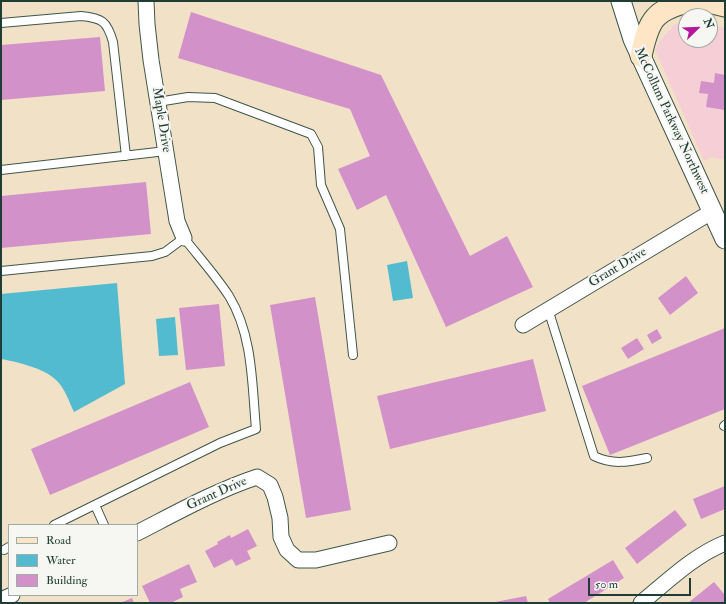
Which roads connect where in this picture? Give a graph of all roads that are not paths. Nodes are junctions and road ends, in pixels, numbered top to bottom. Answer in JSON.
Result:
{"nodes":[{"id":1,"x":146,"y":1,"type":"edge"},
{"id":2,"x":620,"y":1,"type":"edge"},
{"id":3,"x":691,"y":1,"type":"edge"},
{"id":4,"x":704,"y":1,"type":"edge"},
{"id":5,"x":725,"y":6,"type":"edge"},
{"id":6,"x":1,"y":23,"type":"edge"},
{"id":7,"x":641,"y":56,"type":"junction"},
{"id":8,"x":158,"y":102,"type":"junction"},
{"id":9,"x":166,"y":152,"type":"junction"},
{"id":10,"x":126,"y":156,"type":"junction"},
{"id":11,"x":1,"y":170,"type":"edge"},
{"id":12,"x":716,"y":210,"type":"junction"},
{"id":13,"x":184,"y":238,"type":"junction"},
{"id":14,"x":725,"y":239,"type":"edge"},
{"id":15,"x":1,"y":271,"type":"edge"},
{"id":16,"x":548,"y":309,"type":"junction"},
{"id":17,"x":523,"y":325,"type":"dead end"},
{"id":18,"x":353,"y":356,"type":"dead end"},
{"id":19,"x":647,"y":458,"type":"dead end"},
{"id":20,"x":95,"y":505,"type":"junction"},
{"id":21,"x":56,"y":524,"type":"edge"},
{"id":22,"x":104,"y":524,"type":"edge"},
{"id":23,"x":138,"y":532,"type":"edge"},
{"id":24,"x":725,"y":543,"type":"edge"},
{"id":25,"x":389,"y":544,"type":"dead end"},
{"id":26,"x":641,"y":603,"type":"edge"}],
"edges":[{"from":1,"to":8,"type":"street","name":"Maple Drive"},
{"from":2,"to":7,"type":"street","name":"McCollum Parkway Northwest"},
{"from":3,"to":7,"type":"main road"},
{"from":4,"to":5,"type":"main road"},
{"from":6,"to":10,"type":"lane"},
{"from":7,"to":12,"type":"street","name":"McCollum Parkway Northwest"},
{"from":8,"to":9,"type":"street","name":"Maple Drive"},
{"from":8,"to":18,"type":"lane"},
{"from":9,"to":10,"type":"lane"},
{"from":9,"to":13,"type":"street","name":"Maple Drive"},
{"from":10,"to":11,"type":"lane"},
{"from":12,"to":14,"type":"street","name":"McCollum Parkway Northwest"},
{"from":12,"to":16,"type":"street","name":"Grant Drive"},
{"from":13,"to":15,"type":"lane"},
{"from":13,"to":20,"type":"lane"},
{"from":16,"to":17,"type":"street","name":"Grant Drive"},
{"from":16,"to":19,"type":"lane"},
{"from":20,"to":21,"type":"lane"},
{"from":20,"to":22,"type":"lane"},
{"from":23,"to":25,"type":"street","name":"Grant Drive"},
{"from":24,"to":26,"type":"street"}]}
